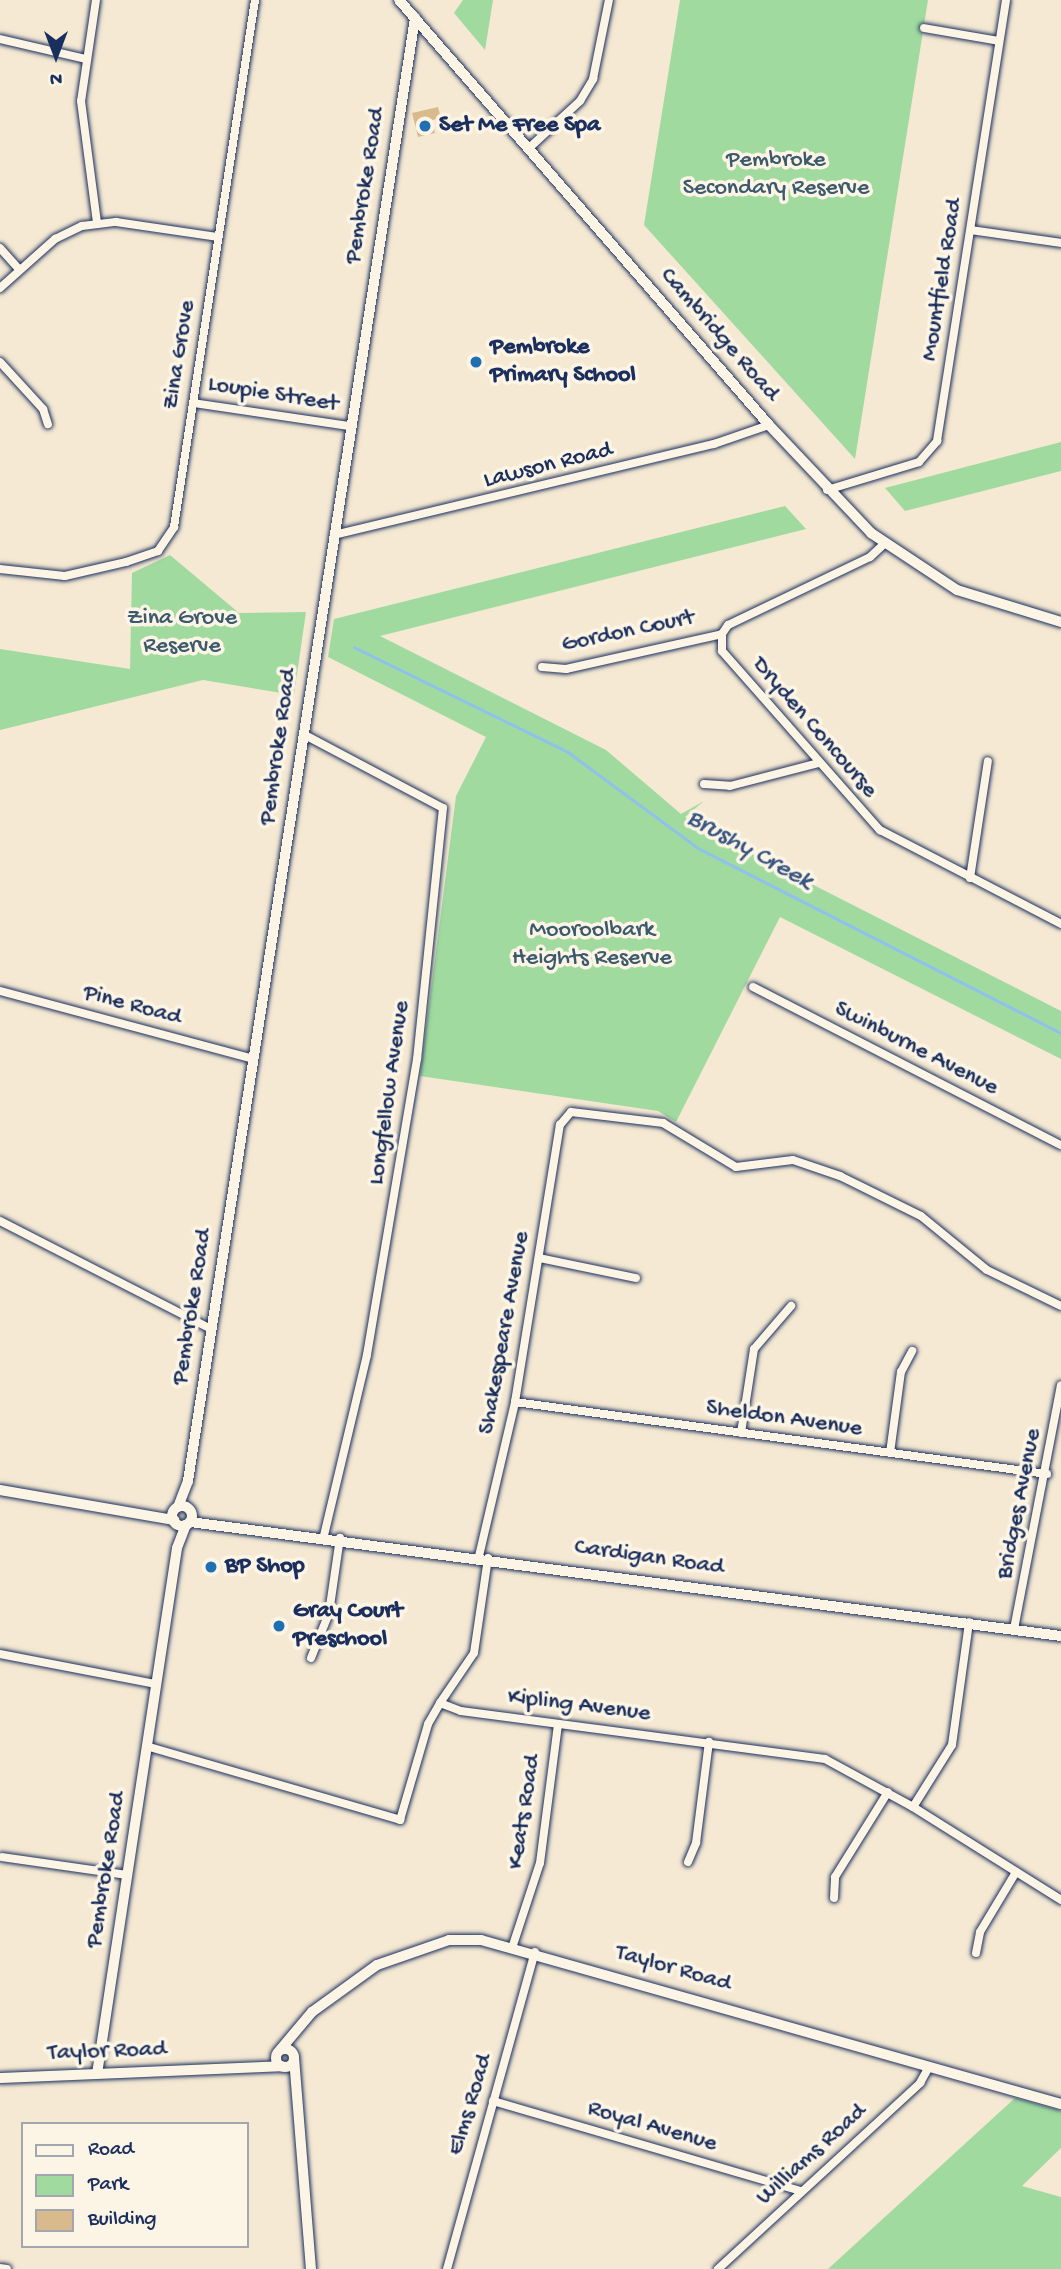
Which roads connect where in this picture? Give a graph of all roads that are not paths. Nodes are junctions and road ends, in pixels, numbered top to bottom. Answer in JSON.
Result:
{"nodes":[{"id":1,"x":96,"y":0,"type":"edge"},
{"id":2,"x":256,"y":0,"type":"edge"},
{"id":3,"x":399,"y":0,"type":"edge"},
{"id":4,"x":609,"y":0,"type":"edge"},
{"id":5,"x":1006,"y":0,"type":"edge"},
{"id":6,"x":415,"y":18,"type":"junction"},
{"id":7,"x":924,"y":28,"type":"dead end"},
{"id":8,"x":0,"y":39,"type":"edge"},
{"id":9,"x":999,"y":41,"type":"junction"},
{"id":10,"x":86,"y":59,"type":"junction"},
{"id":11,"x":528,"y":149,"type":"junction"},
{"id":12,"x":97,"y":223,"type":"junction"},
{"id":13,"x":971,"y":230,"type":"junction"},
{"id":14,"x":218,"y":237,"type":"junction"},
{"id":15,"x":1061,"y":243,"type":"edge"},
{"id":16,"x":0,"y":248,"type":"edge"},
{"id":17,"x":19,"y":270,"type":"junction"},
{"id":18,"x":0,"y":288,"type":"edge"},
{"id":19,"x":0,"y":362,"type":"edge"},
{"id":20,"x":193,"y":402,"type":"junction"},
{"id":21,"x":48,"y":424,"type":"dead end"},
{"id":22,"x":769,"y":425,"type":"junction"},
{"id":23,"x":348,"y":426,"type":"junction"},
{"id":24,"x":827,"y":489,"type":"junction"},
{"id":25,"x":334,"y":535,"type":"junction"},
{"id":26,"x":884,"y":544,"type":"junction"},
{"id":27,"x":0,"y":569,"type":"edge"},
{"id":28,"x":1061,"y":622,"type":"edge"},
{"id":29,"x":722,"y":634,"type":"junction"},
{"id":30,"x":542,"y":667,"type":"dead end"},
{"id":31,"x":303,"y":734,"type":"junction"},
{"id":32,"x":988,"y":761,"type":"dead end"},
{"id":33,"x":819,"y":763,"type":"junction"},
{"id":34,"x":704,"y":784,"type":"dead end"},
{"id":35,"x":970,"y":878,"type":"junction"},
{"id":36,"x":1061,"y":924,"type":"edge"},
{"id":37,"x":753,"y":987,"type":"dead end"},
{"id":38,"x":0,"y":991,"type":"edge"},
{"id":39,"x":253,"y":1059,"type":"junction"},
{"id":40,"x":1061,"y":1145,"type":"edge"},
{"id":41,"x":0,"y":1221,"type":"edge"},
{"id":42,"x":538,"y":1258,"type":"junction"},
{"id":43,"x":636,"y":1278,"type":"dead end"},
{"id":44,"x":791,"y":1306,"type":"dead end"},
{"id":45,"x":1061,"y":1306,"type":"edge"},
{"id":46,"x":211,"y":1329,"type":"junction"},
{"id":47,"x":912,"y":1351,"type":"dead end"},
{"id":48,"x":1061,"y":1387,"type":"edge"},
{"id":49,"x":515,"y":1402,"type":"junction"},
{"id":50,"x":741,"y":1433,"type":"junction"},
{"id":51,"x":890,"y":1453,"type":"junction"},
{"id":52,"x":1047,"y":1474,"type":"junction"},
{"id":53,"x":188,"y":1481,"type":"junction"},
{"id":54,"x":0,"y":1490,"type":"edge"},
{"id":55,"x":129,"y":1508,"type":"junction"},
{"id":56,"x":177,"y":1508,"type":"junction"},
{"id":57,"x":184,"y":1519,"type":"junction"},
{"id":58,"x":324,"y":1536,"type":"junction"},
{"id":59,"x":340,"y":1538,"type":"junction"},
{"id":60,"x":484,"y":1557,"type":"junction"},
{"id":61,"x":969,"y":1622,"type":"junction"},
{"id":62,"x":1014,"y":1629,"type":"junction"},
{"id":63,"x":1061,"y":1636,"type":"edge"},
{"id":64,"x":0,"y":1654,"type":"edge"},
{"id":65,"x":311,"y":1658,"type":"dead end"},
{"id":66,"x":156,"y":1684,"type":"junction"},
{"id":67,"x":440,"y":1703,"type":"junction"},
{"id":68,"x":558,"y":1724,"type":"junction"},
{"id":69,"x":709,"y":1742,"type":"junction"},
{"id":70,"x":146,"y":1746,"type":"junction"},
{"id":71,"x":888,"y":1793,"type":"junction"},
{"id":72,"x":913,"y":1807,"type":"junction"},
{"id":73,"x":2,"y":1857,"type":"dead end"},
{"id":74,"x":688,"y":1862,"type":"dead end"},
{"id":75,"x":1016,"y":1872,"type":"junction"},
{"id":76,"x":127,"y":1874,"type":"junction"},
{"id":77,"x":834,"y":1898,"type":"dead end"},
{"id":78,"x":1061,"y":1900,"type":"edge"},
{"id":79,"x":513,"y":1945,"type":"junction"},
{"id":80,"x":535,"y":1952,"type":"junction"},
{"id":81,"x":976,"y":1953,"type":"dead end"},
{"id":82,"x":292,"y":2033,"type":"junction"},
{"id":83,"x":278,"y":2052,"type":"junction"},
{"id":84,"x":294,"y":2057,"type":"junction"},
{"id":85,"x":257,"y":2064,"type":"junction"},
{"id":86,"x":283,"y":2067,"type":"junction"},
{"id":87,"x":929,"y":2067,"type":"junction"},
{"id":88,"x":97,"y":2074,"type":"junction"},
{"id":89,"x":293,"y":2077,"type":"junction"},
{"id":90,"x":0,"y":2078,"type":"edge"},
{"id":91,"x":493,"y":2101,"type":"junction"},
{"id":92,"x":1061,"y":2105,"type":"edge"},
{"id":93,"x":801,"y":2191,"type":"junction"},
{"id":94,"x":0,"y":2268,"type":"edge"},
{"id":95,"x":7,"y":2269,"type":"edge"},
{"id":96,"x":311,"y":2269,"type":"edge"},
{"id":97,"x":447,"y":2269,"type":"edge"},
{"id":98,"x":718,"y":2269,"type":"edge"}],
"edges":[{"from":1,"to":10,"type":"street"},
{"from":2,"to":14,"type":"street","name":"Zina Grove"},
{"from":3,"to":6,"type":"main road","name":"Cambridge Road"},
{"from":4,"to":11,"type":"street"},
{"from":5,"to":9,"type":"street","name":"Mountfield Road"},
{"from":6,"to":11,"type":"main road","name":"Cambridge Road"},
{"from":6,"to":23,"type":"street","name":"Pembroke Road"},
{"from":7,"to":9,"type":"street"},
{"from":8,"to":10,"type":"street"},
{"from":9,"to":13,"type":"street","name":"Mountfield Road"},
{"from":10,"to":12,"type":"street"},
{"from":11,"to":22,"type":"main road","name":"Cambridge Road"},
{"from":12,"to":14,"type":"street"},
{"from":12,"to":17,"type":"street"},
{"from":13,"to":15,"type":"street"},
{"from":13,"to":24,"type":"street","name":"Mountfield Road"},
{"from":14,"to":20,"type":"street","name":"Zina Grove"},
{"from":16,"to":17,"type":"street"},
{"from":17,"to":18,"type":"street"},
{"from":19,"to":21,"type":"street"},
{"from":20,"to":23,"type":"street","name":"Loupie Street"},
{"from":20,"to":27,"type":"street","name":"Zina Grove"},
{"from":22,"to":24,"type":"main road","name":"Cambridge Road"},
{"from":22,"to":25,"type":"street","name":"Lawson Road"},
{"from":23,"to":25,"type":"street","name":"Pembroke Road"},
{"from":24,"to":26,"type":"main road","name":"Cambridge Road"},
{"from":25,"to":31,"type":"street","name":"Pembroke Road"},
{"from":26,"to":28,"type":"main road","name":"Cambridge Road"},
{"from":26,"to":29,"type":"street"},
{"from":29,"to":30,"type":"street","name":"Gordon Court"},
{"from":29,"to":33,"type":"street","name":"Dryden Concourse"},
{"from":31,"to":39,"type":"street","name":"Pembroke Road"},
{"from":31,"to":58,"type":"street","name":"Longfellow Avenue"},
{"from":32,"to":35,"type":"street"},
{"from":33,"to":34,"type":"street"},
{"from":33,"to":35,"type":"street","name":"Dryden Concourse"},
{"from":35,"to":36,"type":"street","name":"Dryden Concourse"},
{"from":37,"to":40,"type":"street","name":"Swinburne Avenue"},
{"from":38,"to":39,"type":"street","name":"Pine Road"},
{"from":39,"to":46,"type":"street","name":"Pembroke Road"},
{"from":41,"to":46,"type":"street"},
{"from":42,"to":43,"type":"street"},
{"from":42,"to":45,"type":"street","name":"Shakespeare Avenue"},
{"from":42,"to":49,"type":"street","name":"Shakespeare Avenue"},
{"from":44,"to":50,"type":"street"},
{"from":46,"to":53,"type":"street","name":"Pembroke Road"},
{"from":47,"to":51,"type":"street"},
{"from":48,"to":52,"type":"street","name":"Bridges Avenue"},
{"from":49,"to":50,"type":"street","name":"Sheldon Avenue"},
{"from":49,"to":60,"type":"street","name":"Shakespeare Avenue"},
{"from":50,"to":51,"type":"street","name":"Sheldon Avenue"},
{"from":51,"to":52,"type":"street","name":"Sheldon Avenue"},
{"from":52,"to":62,"type":"street","name":"Bridges Avenue"},
{"from":53,"to":56,"type":"street","name":"Pembroke Road"},
{"from":53,"to":57,"type":"street","name":"Pembroke Road"},
{"from":54,"to":55,"type":"street","name":"Cardigan Road"},
{"from":55,"to":56,"type":"street","name":"Cardigan Road"},
{"from":55,"to":57,"type":"street","name":"Cardigan Road"},
{"from":56,"to":57,"type":"street","name":"Cardigan Road"},
{"from":57,"to":58,"type":"street","name":"Cardigan Road"},
{"from":57,"to":66,"type":"street","name":"Pembroke Road"},
{"from":58,"to":59,"type":"street","name":"Cardigan Road"},
{"from":59,"to":60,"type":"street","name":"Cardigan Road"},
{"from":59,"to":65,"type":"street"},
{"from":60,"to":61,"type":"street","name":"Cardigan Road"},
{"from":60,"to":67,"type":"street","name":"Shakespeare Avenue"},
{"from":61,"to":62,"type":"street","name":"Cardigan Road"},
{"from":61,"to":72,"type":"street"},
{"from":62,"to":63,"type":"street","name":"Cardigan Road"},
{"from":64,"to":66,"type":"street"},
{"from":66,"to":70,"type":"street","name":"Pembroke Road"},
{"from":67,"to":68,"type":"street","name":"Kipling Avenue"},
{"from":67,"to":70,"type":"street"},
{"from":68,"to":69,"type":"street","name":"Kipling Avenue"},
{"from":68,"to":79,"type":"street","name":"Keats Road"},
{"from":69,"to":71,"type":"street","name":"Kipling Avenue"},
{"from":69,"to":74,"type":"street"},
{"from":70,"to":76,"type":"street","name":"Pembroke Road"},
{"from":71,"to":72,"type":"street","name":"Kipling Avenue"},
{"from":71,"to":77,"type":"street"},
{"from":72,"to":75,"type":"street","name":"Kipling Avenue"},
{"from":73,"to":76,"type":"street"},
{"from":75,"to":78,"type":"street","name":"Kipling Avenue"},
{"from":75,"to":81,"type":"street"},
{"from":76,"to":88,"type":"street","name":"Pembroke Road"},
{"from":79,"to":80,"type":"street","name":"Taylor Road"},
{"from":79,"to":82,"type":"street","name":"Taylor Road"},
{"from":80,"to":87,"type":"street","name":"Taylor Road"},
{"from":80,"to":91,"type":"street","name":"Elms Road"},
{"from":82,"to":83,"type":"street","name":"Taylor Road"},
{"from":82,"to":84,"type":"street"},
{"from":83,"to":84,"type":"street"},
{"from":83,"to":85,"type":"street","name":"Taylor Road"},
{"from":83,"to":86,"type":"street"},
{"from":84,"to":86,"type":"street"},
{"from":84,"to":89,"type":"street"},
{"from":85,"to":86,"type":"street","name":"Taylor Road"},
{"from":85,"to":88,"type":"street","name":"Taylor Road"},
{"from":86,"to":89,"type":"street"},
{"from":87,"to":92,"type":"street","name":"Taylor Road"},
{"from":87,"to":93,"type":"street","name":"Williams Road"},
{"from":88,"to":90,"type":"street","name":"Taylor Road"},
{"from":89,"to":96,"type":"street"},
{"from":91,"to":93,"type":"street","name":"Royal Avenue"},
{"from":91,"to":97,"type":"street","name":"Elms Road"},
{"from":93,"to":98,"type":"street","name":"Williams Road"},
{"from":94,"to":95,"type":"street"}]}
